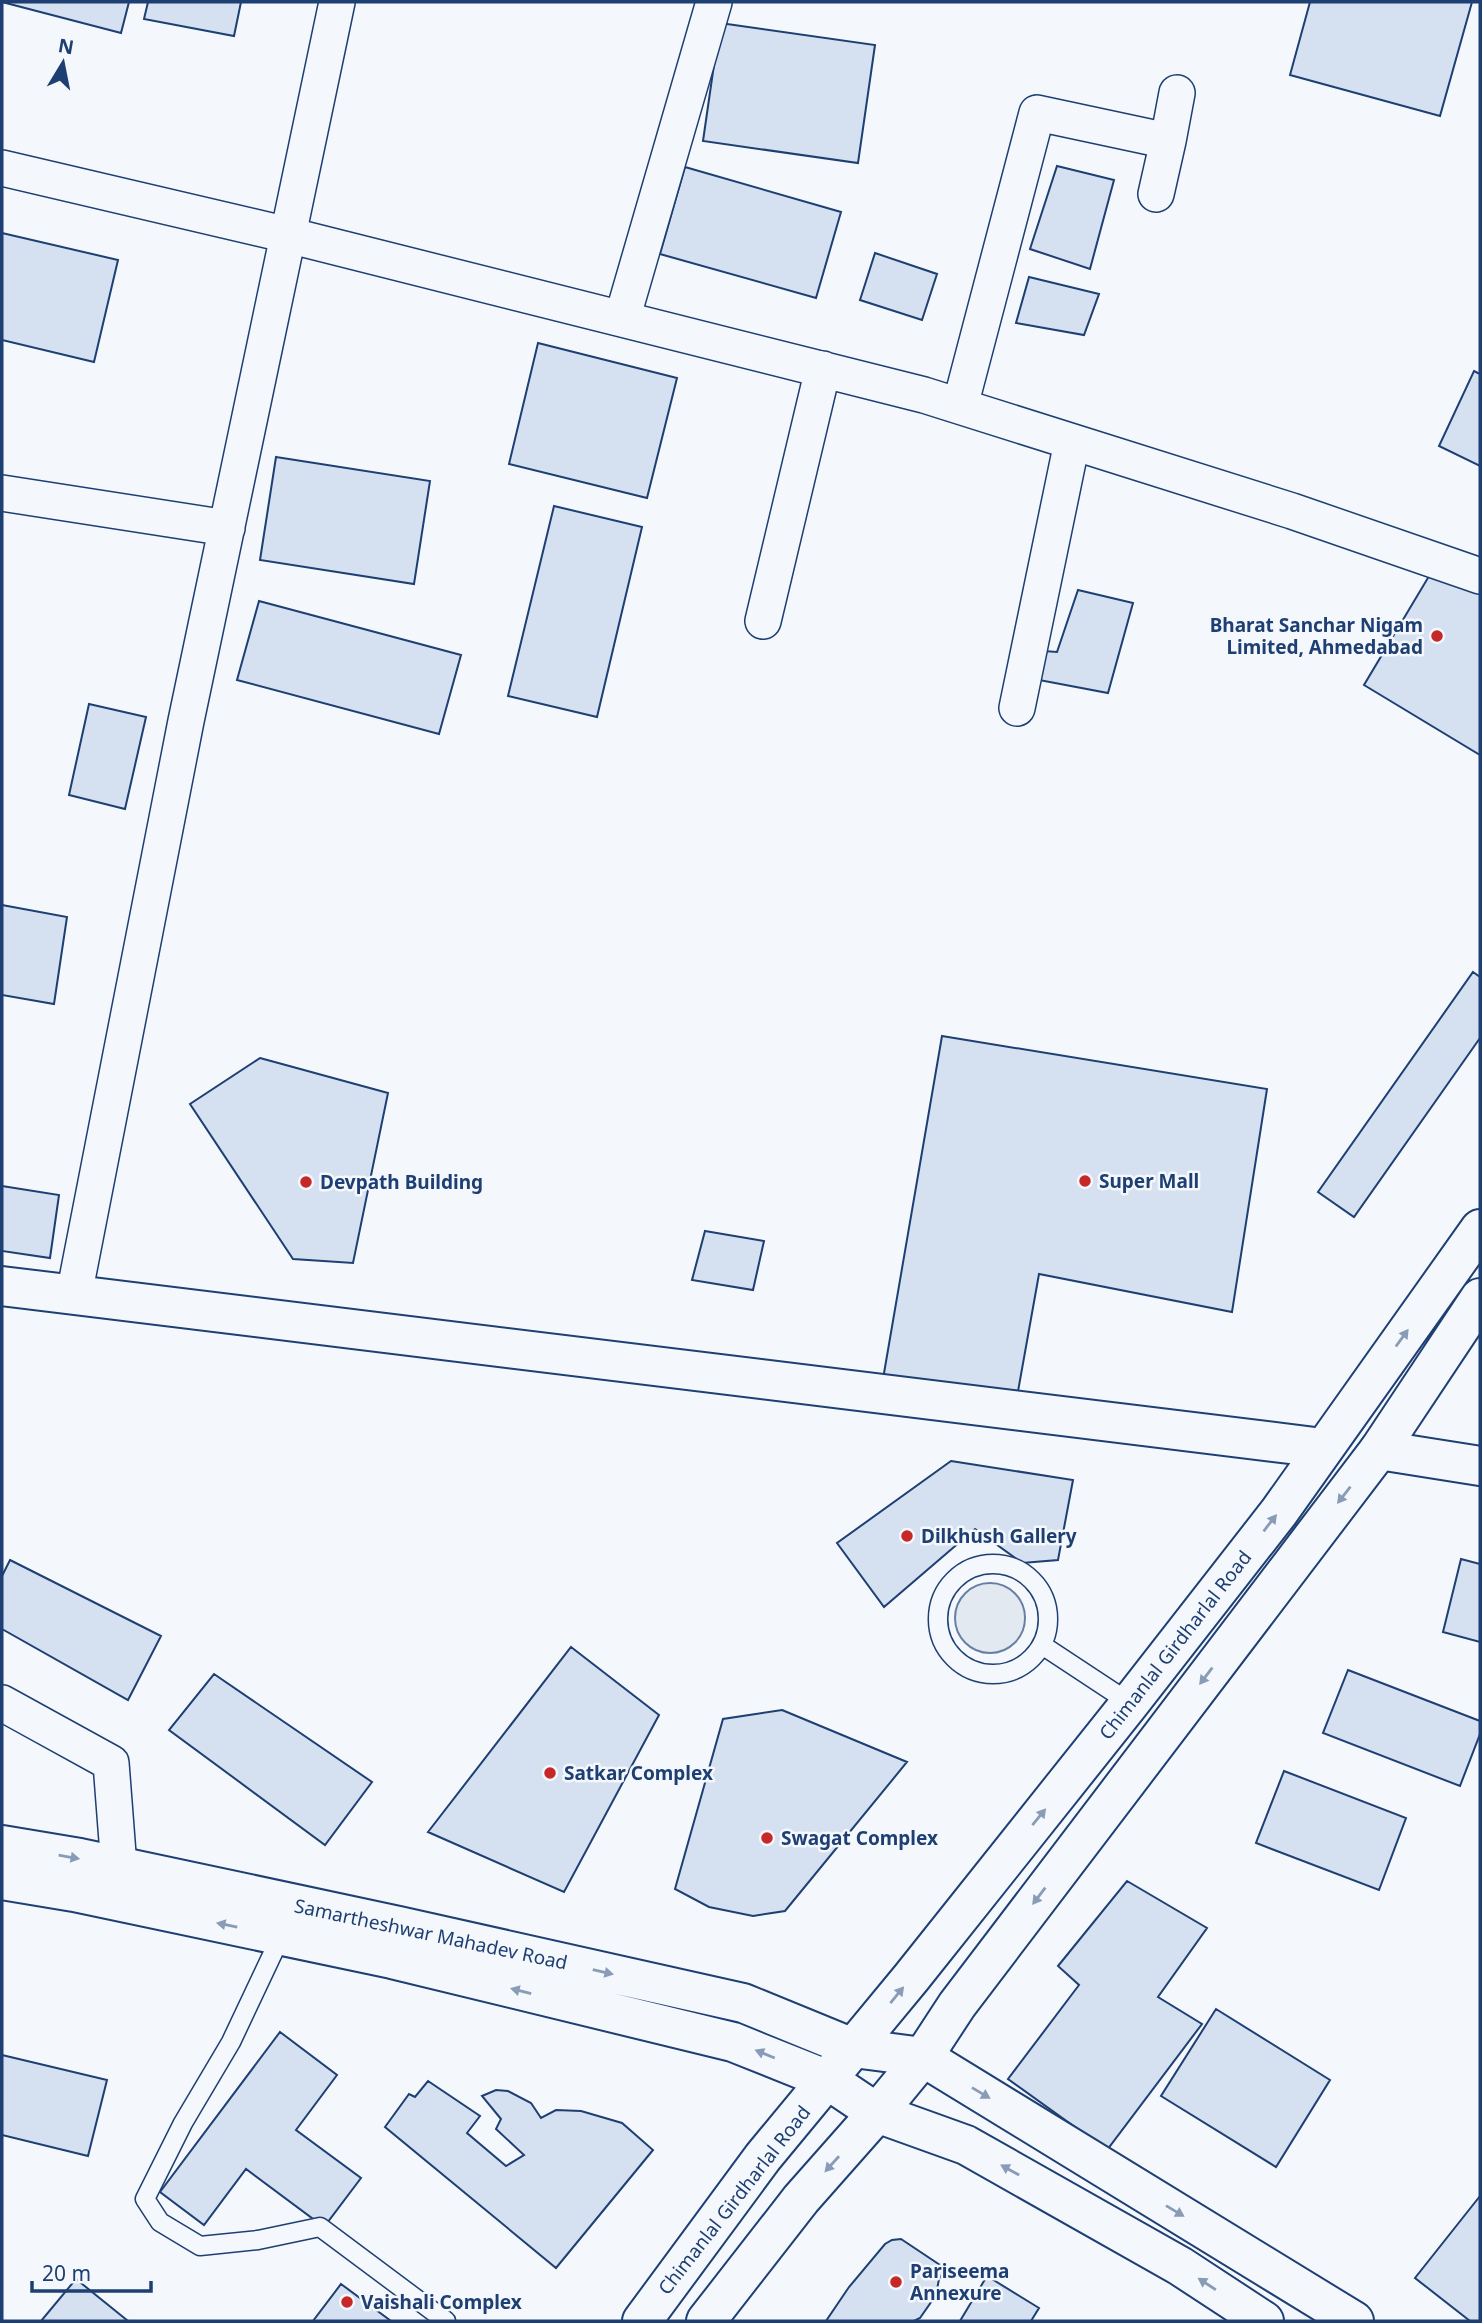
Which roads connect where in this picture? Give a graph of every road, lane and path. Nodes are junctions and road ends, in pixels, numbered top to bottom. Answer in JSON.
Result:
{"nodes":[{"id":1,"x":337,"y":2,"type":"edge"},
{"id":2,"x":714,"y":2,"type":"edge"},
{"id":3,"x":1177,"y":93,"type":"dead end"},
{"id":4,"x":1168,"y":141,"type":"junction"},
{"id":5,"x":2,"y":168,"type":"edge"},
{"id":6,"x":1156,"y":194,"type":"dead end"},
{"id":7,"x":288,"y":235,"type":"junction"},
{"id":8,"x":622,"y":319,"type":"junction"},
{"id":9,"x":823,"y":369,"type":"junction"},
{"id":10,"x":960,"y":406,"type":"junction"},
{"id":11,"x":1072,"y":442,"type":"junction"},
{"id":12,"x":2,"y":493,"type":"edge"},
{"id":13,"x":227,"y":528,"type":"junction"},
{"id":14,"x":1480,"y":576,"type":"edge"},
{"id":15,"x":763,"y":621,"type":"dead end"},
{"id":16,"x":1017,"y":708,"type":"dead end"},
{"id":17,"x":1480,"y":1229,"type":"edge"},
{"id":18,"x":2,"y":1286,"type":"edge"},
{"id":19,"x":74,"y":1295,"type":"junction"},
{"id":20,"x":1480,"y":1298,"type":"edge"},
{"id":21,"x":1324,"y":1448,"type":"junction"},
{"id":22,"x":1379,"y":1450,"type":"junction"},
{"id":23,"x":1480,"y":1466,"type":"edge"},
{"id":24,"x":1042,"y":1645,"type":"junction"},
{"id":25,"x":2,"y":1703,"type":"edge"},
{"id":26,"x":1130,"y":1703,"type":"junction"},
{"id":27,"x":2,"y":1845,"type":"edge"},
{"id":28,"x":119,"y":1867,"type":"junction"},
{"id":29,"x":2,"y":1880,"type":"edge"},
{"id":30,"x":281,"y":1936,"type":"junction"},
{"id":31,"x":853,"y":2048,"type":"junction"},
{"id":32,"x":923,"y":2057,"type":"junction"},
{"id":33,"x":828,"y":2080,"type":"junction"},
{"id":34,"x":877,"y":2113,"type":"junction"},
{"id":35,"x":446,"y":2321,"type":"edge"},
{"id":36,"x":642,"y":2321,"type":"edge"},
{"id":37,"x":706,"y":2321,"type":"edge"},
{"id":38,"x":1264,"y":2321,"type":"edge"},
{"id":39,"x":1354,"y":2321,"type":"edge"}],
"edges":[{"from":1,"to":7,"type":"street"},
{"from":2,"to":8,"type":"street"},
{"from":3,"to":4,"type":"street"},
{"from":4,"to":6,"type":"street"},
{"from":4,"to":10,"type":"street"},
{"from":5,"to":7,"type":"street"},
{"from":7,"to":8,"type":"street"},
{"from":7,"to":13,"type":"street"},
{"from":8,"to":9,"type":"street"},
{"from":9,"to":10,"type":"street"},
{"from":9,"to":15,"type":"street"},
{"from":10,"to":11,"type":"street"},
{"from":11,"to":14,"type":"street"},
{"from":11,"to":16,"type":"street"},
{"from":12,"to":13,"type":"street"},
{"from":13,"to":19,"type":"street"},
{"from":21,"to":17,"type":"main road","name":"Chimanlal Girdharlal Road","one_way":true},
{"from":18,"to":19,"type":"main road"},
{"from":19,"to":21,"type":"main road"},
{"from":20,"to":22,"type":"main road"},
{"from":26,"to":21,"type":"main road","name":"Chimanlal Girdharlal Road","one_way":true},
{"from":22,"to":23,"type":"main road"},
{"from":22,"to":32,"type":"main road","one_way":true},
{"from":24,"to":24,"type":"lane"},
{"from":24,"to":26,"type":"lane"},
{"from":25,"to":28,"type":"street"},
{"from":31,"to":26,"type":"main road","name":"Chimanlal Girdharlal Road","one_way":true},
{"from":27,"to":28,"type":"main road","name":"Samartheshwar Mahadev Road","one_way":true},
{"from":28,"to":31,"type":"main road","name":"Samartheshwar Mahadev Road","one_way":true},
{"from":30,"to":29,"type":"main road","name":"Samartheshwar Mahadev Road","one_way":true},
{"from":33,"to":30,"type":"main road","name":"Samartheshwar Mahadev Road","one_way":true},
{"from":30,"to":35,"type":"lane"},
{"from":31,"to":32,"type":"main road","name":"Samartheshwar Mahadev Road"},
{"from":31,"to":33,"type":"main road","name":"Chimanlal Girdharlal Road"},
{"from":32,"to":34,"type":"main road"},
{"from":32,"to":39,"type":"main road","one_way":true},
{"from":33,"to":34,"type":"main road","name":"Samartheshwar Mahadev Road"},
{"from":33,"to":36,"type":"main road","name":"Chimanlal Girdharlal Road"},
{"from":34,"to":37,"type":"main road","one_way":true},
{"from":38,"to":34,"type":"main road","name":"Samartheshwar Mahadev Road","one_way":true}]}
